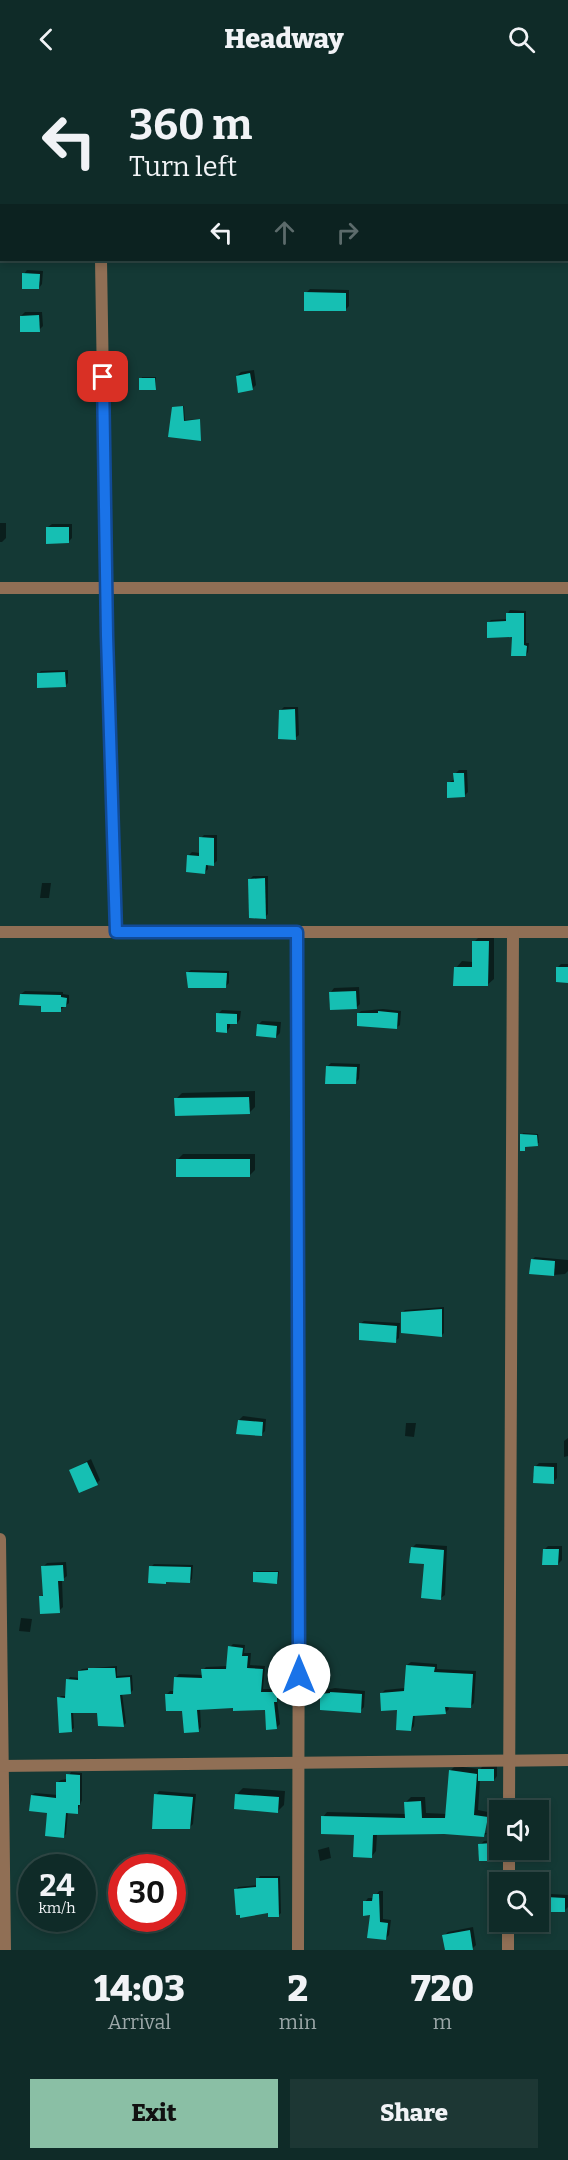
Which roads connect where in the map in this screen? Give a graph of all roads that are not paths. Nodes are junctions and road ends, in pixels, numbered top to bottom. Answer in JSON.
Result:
{"nodes":[{"id":1,"x":101,"y":261,"type":"edge"},
{"id":2,"x":0,"y":588,"type":"edge"},
{"id":3,"x":106,"y":588,"type":"junction"},
{"id":4,"x":568,"y":588,"type":"edge"},
{"id":5,"x":0,"y":932,"type":"edge"},
{"id":6,"x":116,"y":932,"type":"junction"},
{"id":7,"x":297,"y":932,"type":"junction"},
{"id":8,"x":513,"y":932,"type":"junction"},
{"id":9,"x":568,"y":932,"type":"edge"},
{"id":10,"x":0,"y":1539,"type":"edge"},
{"id":11,"x":509,"y":1760,"type":"junction"},
{"id":12,"x":568,"y":1760,"type":"edge"},
{"id":13,"x":298,"y":1762,"type":"junction"},
{"id":14,"x":1,"y":1766,"type":"edge"},
{"id":15,"x":509,"y":1800,"type":"edge"},
{"id":16,"x":508,"y":1932,"type":"edge"},
{"id":17,"x":5,"y":1950,"type":"edge"},
{"id":18,"x":298,"y":1950,"type":"edge"},
{"id":19,"x":508,"y":1950,"type":"edge"}],
"edges":[{"from":1,"to":3,"type":"street"},
{"from":2,"to":3,"type":"street"},
{"from":3,"to":4,"type":"street"},
{"from":3,"to":6,"type":"street"},
{"from":5,"to":6,"type":"street"},
{"from":6,"to":7,"type":"street"},
{"from":7,"to":8,"type":"street"},
{"from":7,"to":13,"type":"street"},
{"from":8,"to":9,"type":"street"},
{"from":8,"to":11,"type":"street"},
{"from":10,"to":14,"type":"street"},
{"from":11,"to":12,"type":"street"},
{"from":11,"to":13,"type":"street"},
{"from":11,"to":15,"type":"street"},
{"from":13,"to":14,"type":"street"},
{"from":13,"to":18,"type":"street"},
{"from":14,"to":17,"type":"street"},
{"from":16,"to":19,"type":"street"}]}
